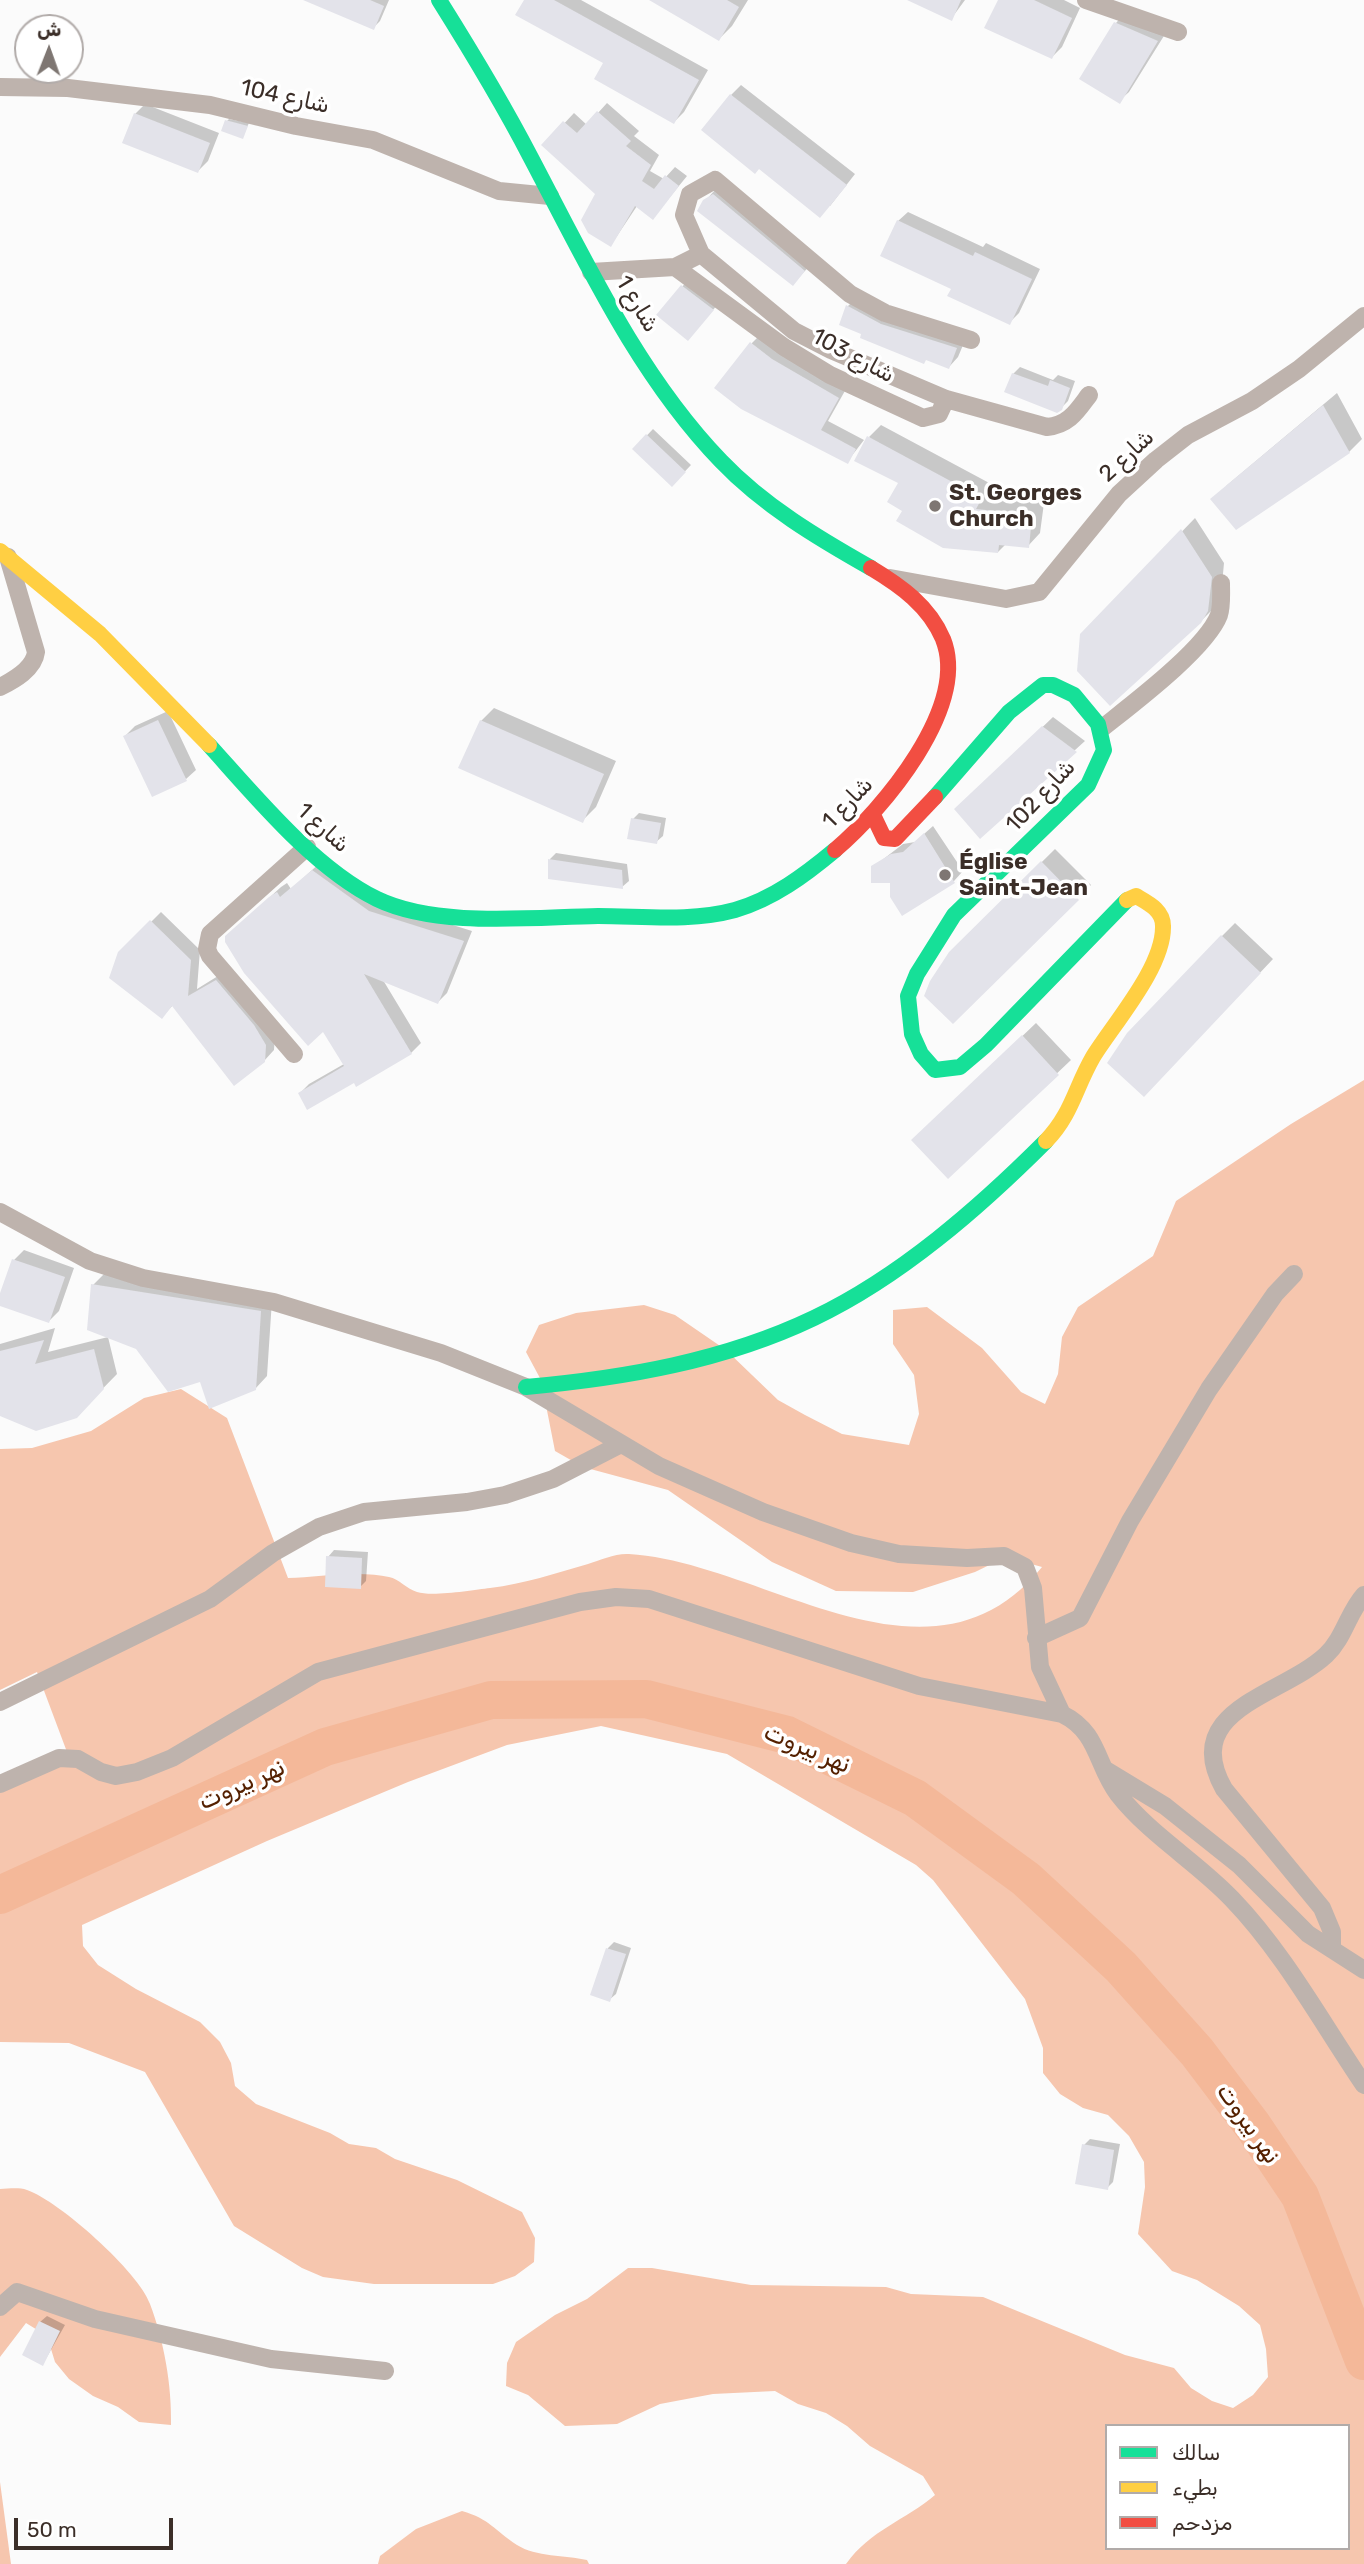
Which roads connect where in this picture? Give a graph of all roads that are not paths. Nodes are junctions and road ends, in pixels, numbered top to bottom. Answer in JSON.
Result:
{"nodes":[{"id":1,"x":439,"y":0,"type":"edge"},
{"id":2,"x":1086,"y":0,"type":"edge"},
{"id":3,"x":1178,"y":32,"type":"dead end"},
{"id":4,"x":0,"y":87,"type":"edge"},
{"id":5,"x":550,"y":196,"type":"junction"},
{"id":6,"x":701,"y":254,"type":"junction"},
{"id":7,"x":675,"y":267,"type":"junction"},
{"id":8,"x":591,"y":272,"type":"junction"},
{"id":9,"x":1364,"y":316,"type":"edge"},
{"id":10,"x":971,"y":340,"type":"dead end"},
{"id":11,"x":1089,"y":394,"type":"dead end"},
{"id":12,"x":946,"y":399,"type":"junction"},
{"id":13,"x":4,"y":554,"type":"edge"},
{"id":14,"x":887,"y":577,"type":"junction"},
{"id":15,"x":1222,"y":583,"type":"dead end"},
{"id":16,"x":0,"y":687,"type":"edge"},
{"id":17,"x":1101,"y":729,"type":"junction"},
{"id":18,"x":874,"y":817,"type":"junction"},
{"id":19,"x":307,"y":847,"type":"junction"},
{"id":20,"x":294,"y":1054,"type":"dead end"},
{"id":21,"x":0,"y":1212,"type":"edge"},
{"id":22,"x":1294,"y":1274,"type":"dead end"},
{"id":23,"x":526,"y":1387,"type":"junction"},
{"id":24,"x":621,"y":1444,"type":"junction"},
{"id":25,"x":1364,"y":1595,"type":"edge"},
{"id":26,"x":1036,"y":1637,"type":"junction"},
{"id":27,"x":0,"y":1702,"type":"edge"},
{"id":28,"x":1062,"y":1714,"type":"junction"},
{"id":29,"x":1104,"y":1769,"type":"junction"},
{"id":30,"x":0,"y":1784,"type":"edge"},
{"id":31,"x":1332,"y":1948,"type":"junction"},
{"id":32,"x":1364,"y":1970,"type":"edge"},
{"id":33,"x":1364,"y":2085,"type":"edge"},
{"id":34,"x":0,"y":2307,"type":"edge"},
{"id":35,"x":385,"y":2371,"type":"dead end"}],
"edges":[{"from":1,"to":5,"type":"street","name":"شارع 1"},
{"from":2,"to":3,"type":"street"},
{"from":4,"to":5,"type":"street","name":"شارع 104"},
{"from":5,"to":8,"type":"street","name":"شارع 1"},
{"from":6,"to":7,"type":"street"},
{"from":6,"to":10,"type":"street"},
{"from":6,"to":12,"type":"street"},
{"from":7,"to":8,"type":"street"},
{"from":7,"to":12,"type":"street","name":"شارع 103"},
{"from":8,"to":14,"type":"street","name":"شارع 1"},
{"from":9,"to":14,"type":"street","name":"شارع 2"},
{"from":11,"to":12,"type":"street"},
{"from":13,"to":16,"type":"street"},
{"from":13,"to":19,"type":"street","name":"شارع 1"},
{"from":14,"to":18,"type":"street","name":"شارع 1"},
{"from":15,"to":17,"type":"street"},
{"from":17,"to":18,"type":"street"},
{"from":17,"to":23,"type":"street","name":"شارع 102"},
{"from":18,"to":19,"type":"street","name":"شارع 1"},
{"from":19,"to":20,"type":"street"},
{"from":21,"to":23,"type":"street"},
{"from":22,"to":26,"type":"street"},
{"from":23,"to":24,"type":"street"},
{"from":24,"to":26,"type":"street"},
{"from":24,"to":27,"type":"street"},
{"from":25,"to":31,"type":"street"},
{"from":26,"to":28,"type":"street"},
{"from":28,"to":29,"type":"street"},
{"from":28,"to":30,"type":"street"},
{"from":29,"to":31,"type":"street"},
{"from":29,"to":33,"type":"street"},
{"from":31,"to":32,"type":"street"},
{"from":34,"to":35,"type":"street"}]}
